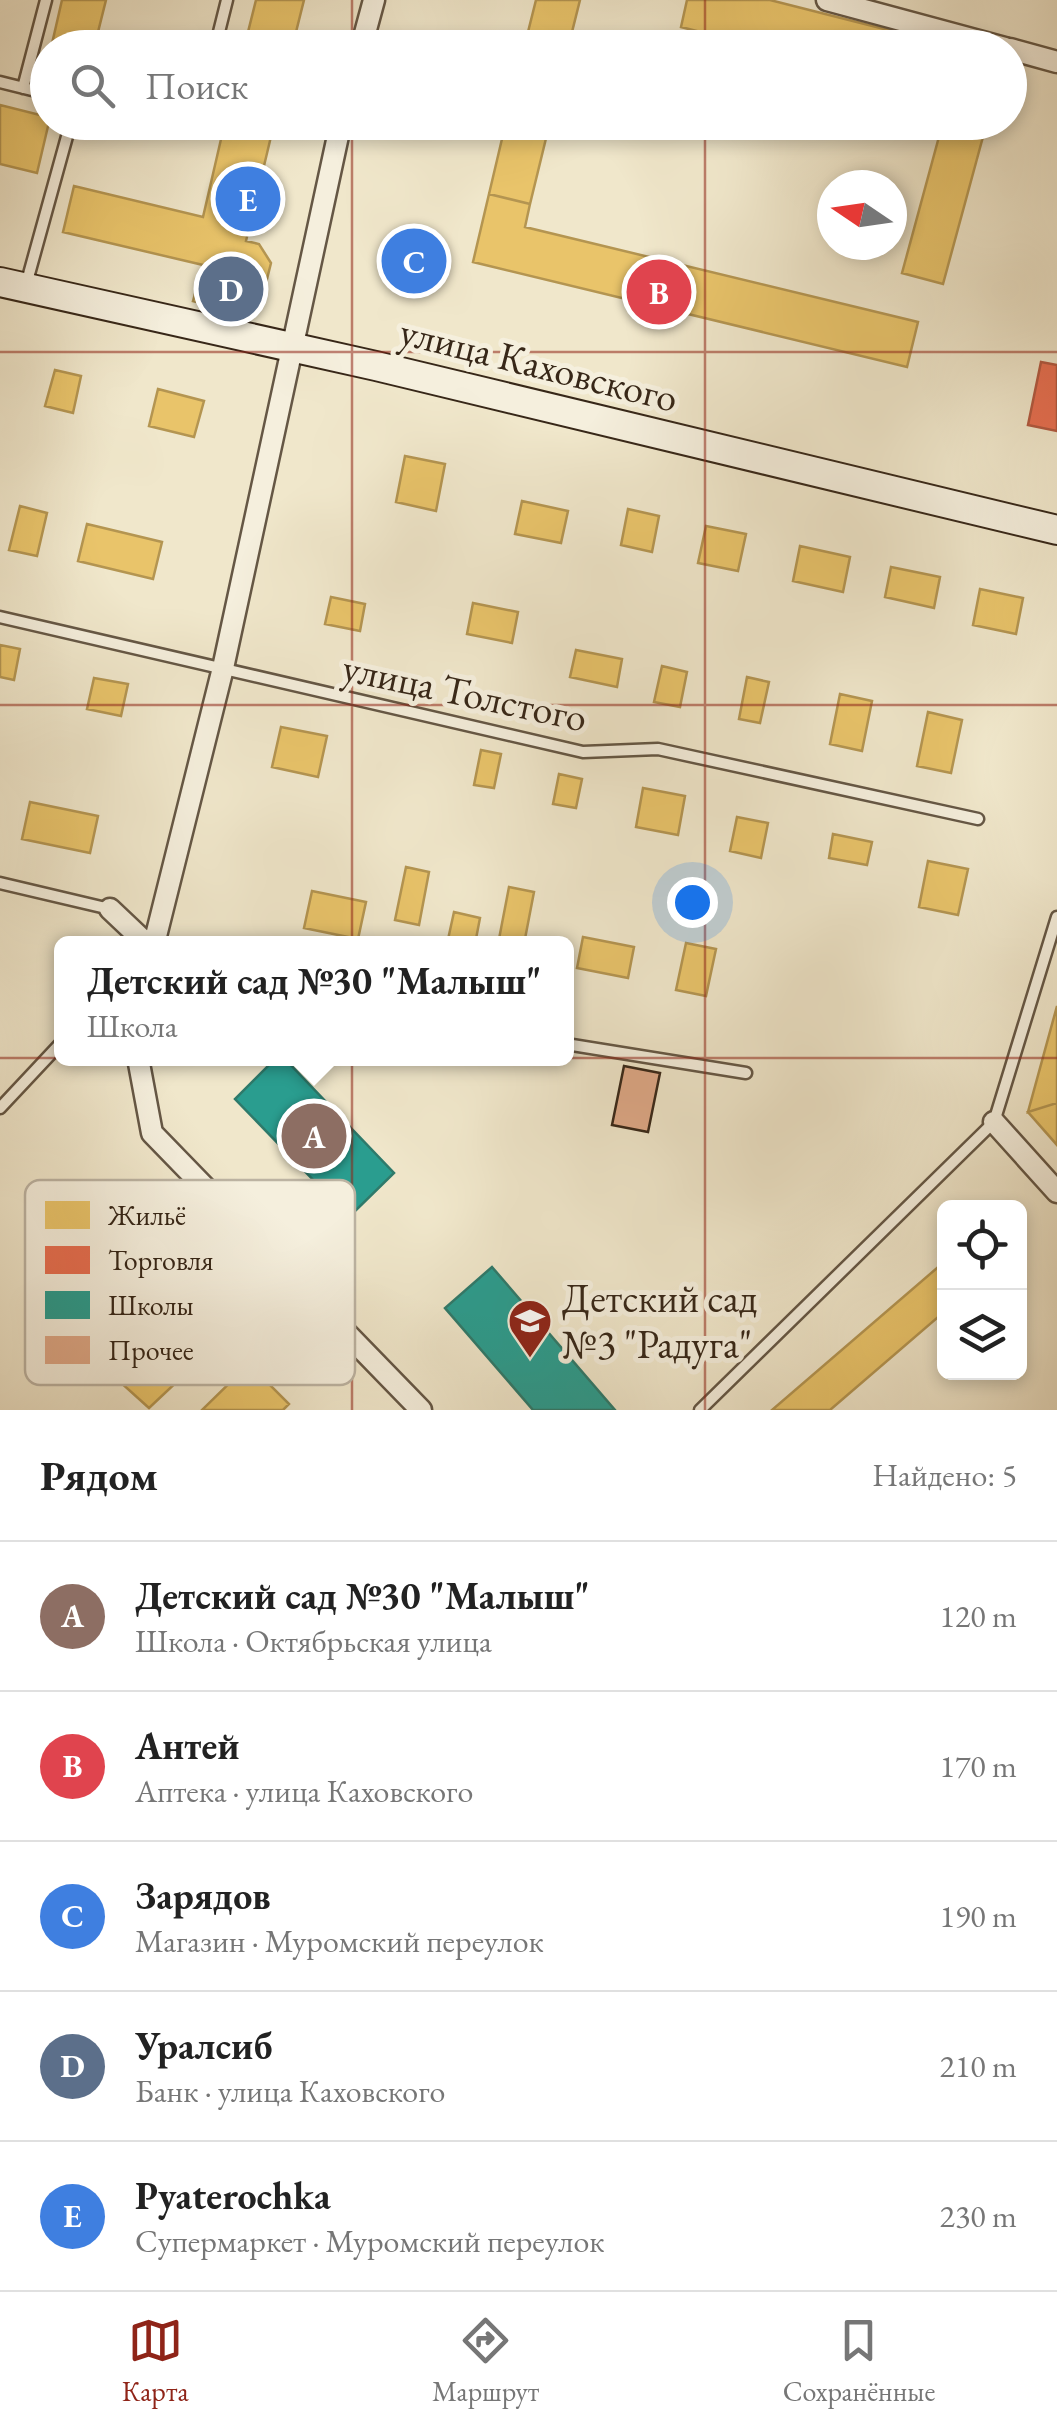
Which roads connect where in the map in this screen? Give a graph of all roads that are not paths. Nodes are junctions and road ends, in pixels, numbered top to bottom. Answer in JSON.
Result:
{"nodes":[{"id":1,"x":46,"y":0,"type":"edge"},
{"id":2,"x":227,"y":0,"type":"edge"},
{"id":3,"x":374,"y":0,"type":"edge"},
{"id":4,"x":827,"y":0,"type":"edge"},
{"id":5,"x":38,"y":30,"type":"edge"},
{"id":6,"x":220,"y":30,"type":"edge"},
{"id":7,"x":366,"y":30,"type":"edge"},
{"id":8,"x":940,"y":30,"type":"edge"},
{"id":9,"x":1027,"y":54,"type":"edge"},
{"id":10,"x":30,"y":61,"type":"edge"},
{"id":11,"x":1057,"y":62,"type":"edge"},
{"id":12,"x":0,"y":82,"type":"edge"},
{"id":13,"x":23,"y":88,"type":"junction"},
{"id":14,"x":30,"y":90,"type":"edge"},
{"id":15,"x":65,"y":140,"type":"edge"},
{"id":16,"x":337,"y":140,"type":"edge"},
{"id":17,"x":13,"y":285,"type":"edge"},
{"id":18,"x":292,"y":346,"type":"junction"},
{"id":19,"x":1057,"y":530,"type":"edge"},
{"id":20,"x":0,"y":617,"type":"edge"},
{"id":21,"x":224,"y":668,"type":"junction"},
{"id":22,"x":978,"y":819,"type":"dead end"},
{"id":23,"x":0,"y":883,"type":"edge"},
{"id":24,"x":110,"y":909,"type":"joint"},
{"id":25,"x":1057,"y":917,"type":"edge"},
{"id":26,"x":141,"y":936,"type":"edge"},
{"id":27,"x":152,"y":936,"type":"edge"},
{"id":28,"x":574,"y":1045,"type":"edge"},
{"id":29,"x":54,"y":1052,"type":"edge"},
{"id":30,"x":139,"y":1066,"type":"edge"},
{"id":31,"x":746,"y":1073,"type":"dead end"},
{"id":32,"x":0,"y":1108,"type":"edge"},
{"id":33,"x":994,"y":1122,"type":"junction"},
{"id":34,"x":198,"y":1180,"type":"edge"},
{"id":35,"x":1057,"y":1192,"type":"edge"},
{"id":36,"x":355,"y":1342,"type":"edge"},
{"id":37,"x":421,"y":1410,"type":"edge"},
{"id":38,"x":700,"y":1410,"type":"edge"}],
"edges":[{"from":1,"to":5,"type":"lane"},
{"from":2,"to":6,"type":"lane"},
{"from":3,"to":7,"type":"street"},
{"from":4,"to":8,"type":"street"},
{"from":9,"to":11,"type":"street"},
{"from":10,"to":13,"type":"lane"},
{"from":12,"to":13,"type":"lane"},
{"from":13,"to":14,"type":"lane"},
{"from":15,"to":17,"type":"lane"},
{"from":16,"to":18,"type":"street"},
{"from":17,"to":18,"type":"main road","name":"улица Каховского"},
{"from":18,"to":19,"type":"main road","name":"улица Каховского"},
{"from":18,"to":21,"type":"street"},
{"from":20,"to":21,"type":"lane","name":"улица Толстого"},
{"from":21,"to":22,"type":"lane","name":"улица Толстого"},
{"from":21,"to":27,"type":"street"},
{"from":23,"to":24,"type":"lane"},
{"from":24,"to":26,"type":"street"},
{"from":25,"to":33,"type":"lane"},
{"from":28,"to":31,"type":"lane"},
{"from":29,"to":32,"type":"lane"},
{"from":30,"to":34,"type":"street"},
{"from":33,"to":35,"type":"street"},
{"from":33,"to":38,"type":"lane"},
{"from":36,"to":37,"type":"street"}]}
